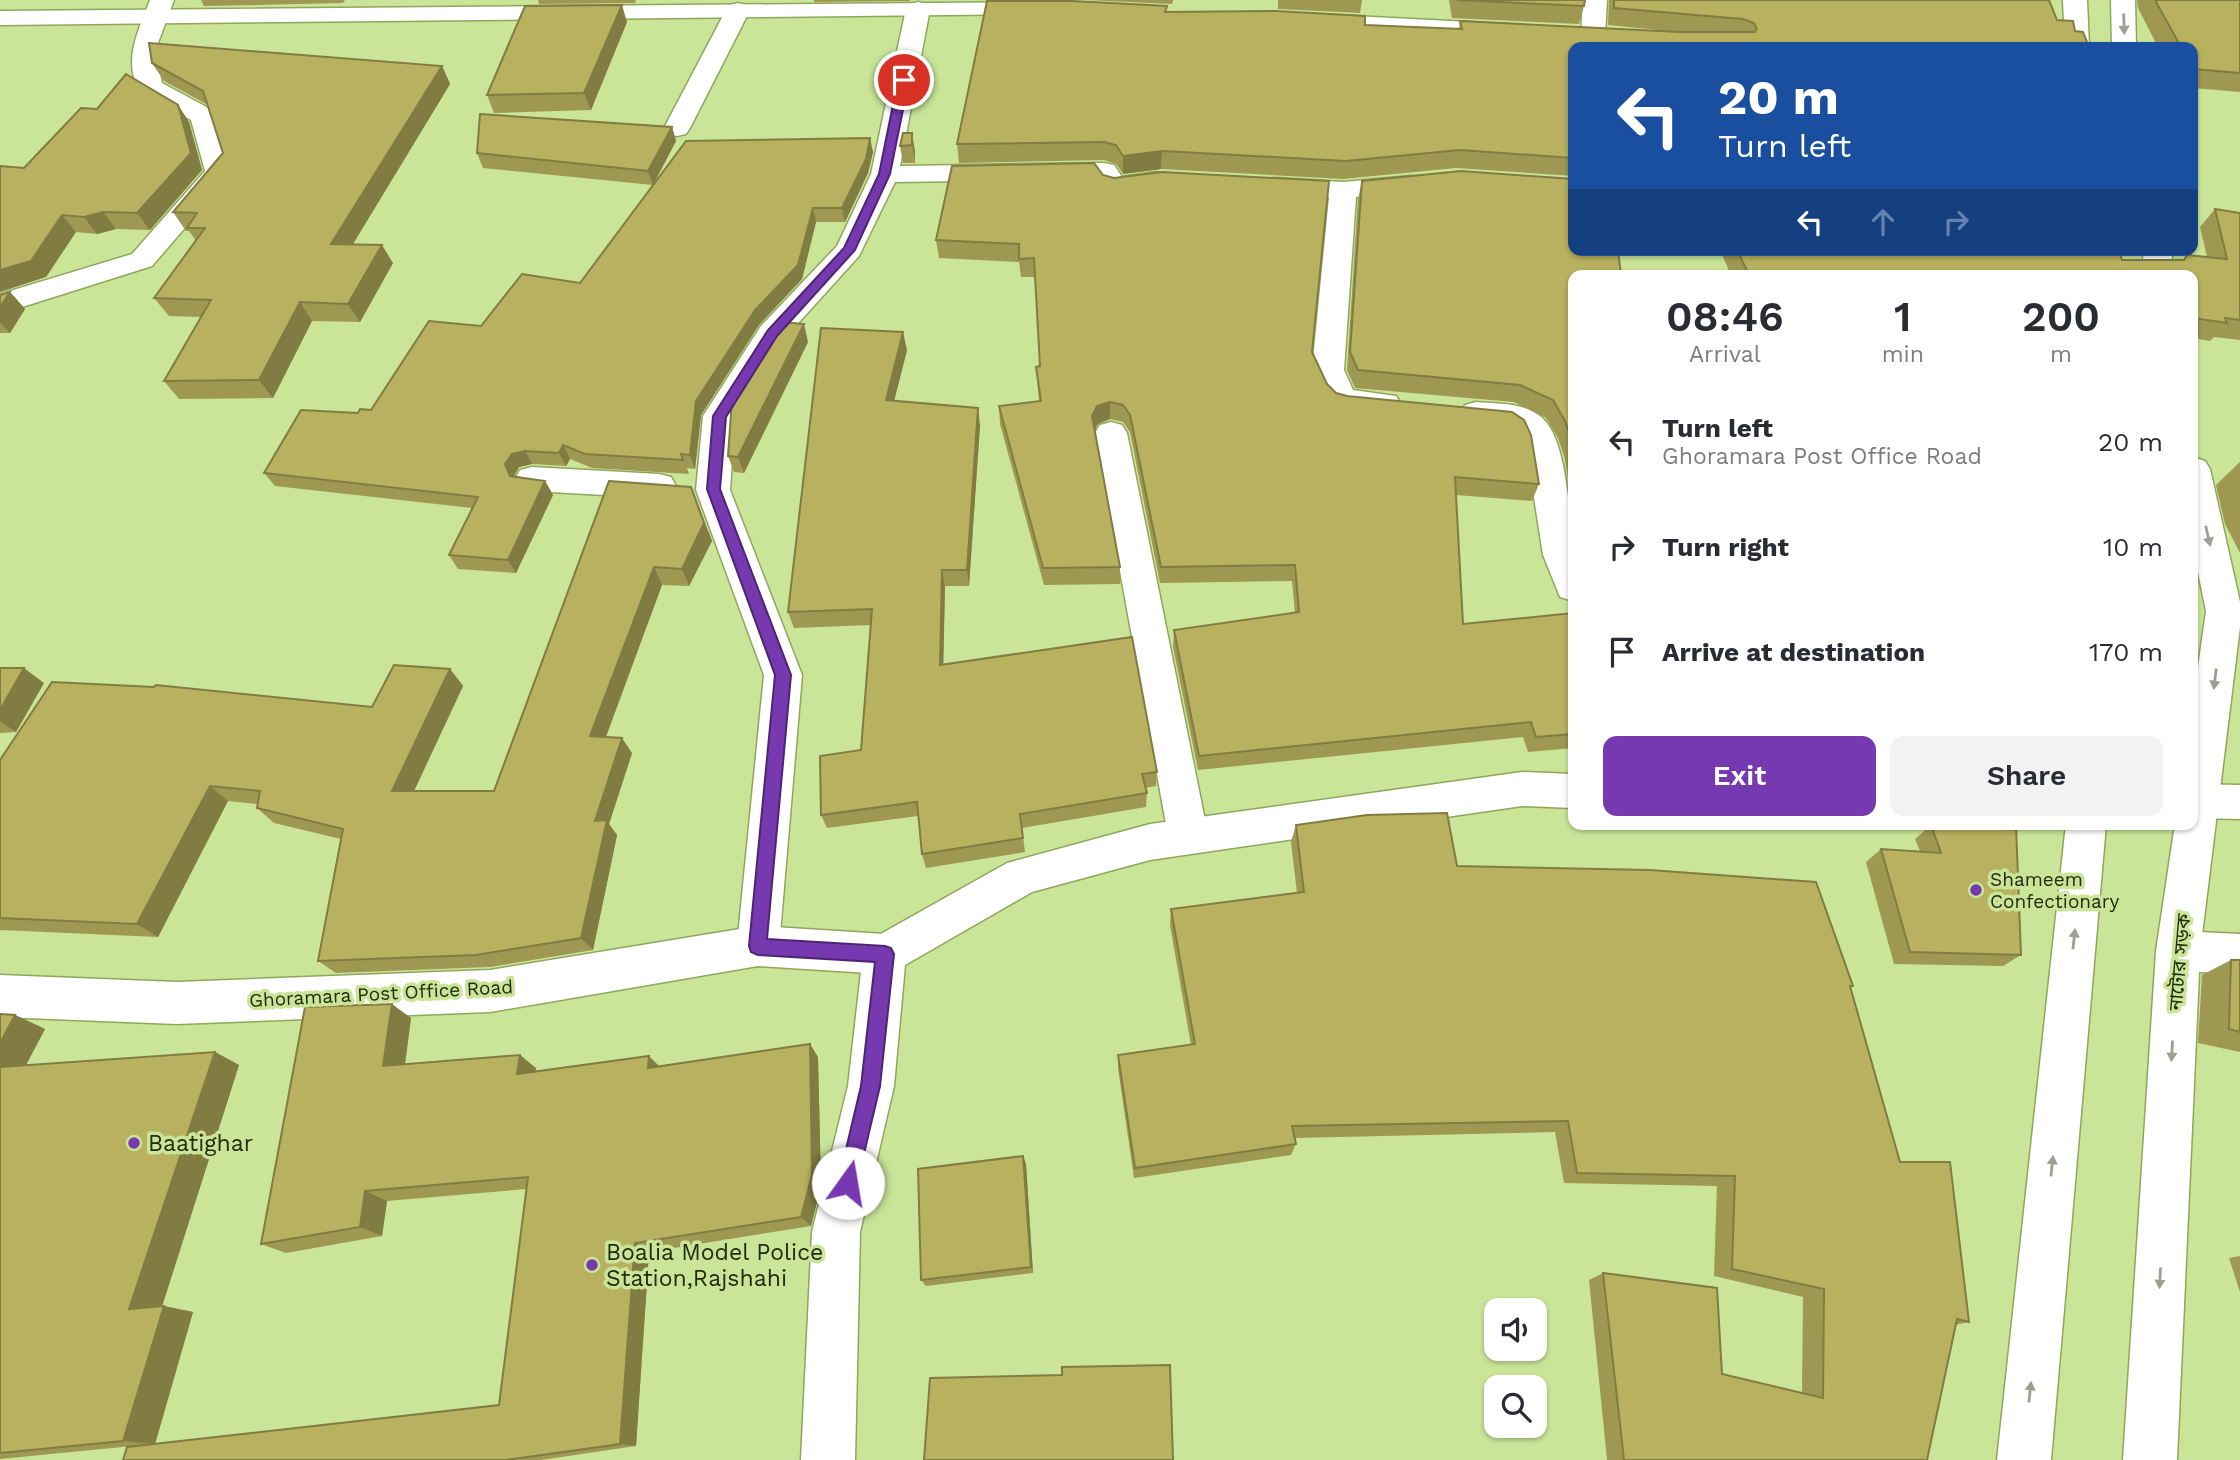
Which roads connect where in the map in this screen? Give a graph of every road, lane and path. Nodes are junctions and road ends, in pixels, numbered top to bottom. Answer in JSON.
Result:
{"nodes":[{"id":1,"x":1595,"y":0,"type":"edge"},
{"id":2,"x":2075,"y":0,"type":"edge"},
{"id":3,"x":2123,"y":0,"type":"edge"},
{"id":4,"x":971,"y":4,"type":"edge"},
{"id":5,"x":160,"y":7,"type":"edge"},
{"id":6,"x":918,"y":9,"type":"junction"},
{"id":7,"x":1060,"y":9,"type":"edge"},
{"id":8,"x":738,"y":10,"type":"junction"},
{"id":9,"x":0,"y":18,"type":"edge"},
{"id":10,"x":1292,"y":20,"type":"edge"},
{"id":11,"x":1538,"y":32,"type":"edge"},
{"id":12,"x":1566,"y":34,"type":"edge"},
{"id":13,"x":1593,"y":35,"type":"junction"},
{"id":14,"x":1620,"y":36,"type":"edge"},
{"id":15,"x":2076,"y":42,"type":"edge"},
{"id":16,"x":2124,"y":42,"type":"edge"},
{"id":17,"x":677,"y":128,"type":"dead end"},
{"id":18,"x":885,"y":174,"type":"junction"},
{"id":19,"x":1186,"y":181,"type":"edge"},
{"id":20,"x":1431,"y":181,"type":"edge"},
{"id":21,"x":1251,"y":185,"type":"edge"},
{"id":22,"x":1343,"y":191,"type":"junction"},
{"id":23,"x":0,"y":304,"type":"edge"},
{"id":24,"x":1409,"y":407,"type":"edge"},
{"id":25,"x":1448,"y":410,"type":"edge"},
{"id":26,"x":1111,"y":433,"type":"edge"},
{"id":27,"x":532,"y":479,"type":"edge"},
{"id":28,"x":713,"y":489,"type":"junction"},
{"id":29,"x":2198,"y":493,"type":"edge"},
{"id":30,"x":1568,"y":575,"type":"edge"},
{"id":31,"x":1568,"y":790,"type":"edge"},
{"id":32,"x":2211,"y":802,"type":"edge"},
{"id":33,"x":2085,"y":830,"type":"edge"},
{"id":34,"x":1188,"y":835,"type":"junction"},
{"id":35,"x":758,"y":946,"type":"junction"},
{"id":36,"x":2178,"y":951,"type":"junction"},
{"id":37,"x":885,"y":954,"type":"junction"},
{"id":38,"x":2240,"y":954,"type":"edge"},
{"id":39,"x":0,"y":996,"type":"edge"},
{"id":40,"x":828,"y":1460,"type":"edge"},
{"id":41,"x":2024,"y":1460,"type":"edge"},
{"id":42,"x":2150,"y":1460,"type":"edge"}],
"edges":[{"from":1,"to":13,"type":"main road"},
{"from":2,"to":15,"type":"main road"},
{"from":3,"to":16,"type":"main road","one_way":true},
{"from":4,"to":6,"type":"main road"},
{"from":4,"to":7,"type":"main road"},
{"from":5,"to":8,"type":"main road"},
{"from":5,"to":9,"type":"main road"},
{"from":5,"to":23,"type":"main road"},
{"from":6,"to":8,"type":"main road"},
{"from":6,"to":18,"type":"main road"},
{"from":8,"to":17,"type":"main road"},
{"from":10,"to":11,"type":"main road"},
{"from":12,"to":13,"type":"main road"},
{"from":13,"to":14,"type":"main road"},
{"from":18,"to":19,"type":"main road"},
{"from":18,"to":28,"type":"main road"},
{"from":20,"to":22,"type":"main road"},
{"from":21,"to":22,"type":"main road"},
{"from":22,"to":24,"type":"main road"},
{"from":25,"to":30,"type":"main road"},
{"from":26,"to":34,"type":"main road"},
{"from":27,"to":28,"type":"main road"},
{"from":28,"to":35,"type":"main road"},
{"from":29,"to":32,"type":"main road","name":"নাটোর সড়ক","one_way":true},
{"from":31,"to":34,"type":"main road"},
{"from":32,"to":36,"type":"main road","name":"নাটোর সড়ক"},
{"from":41,"to":33,"type":"main road","one_way":true},
{"from":34,"to":37,"type":"main road"},
{"from":35,"to":37,"type":"main road","name":"Ghoramara Post Office Road"},
{"from":35,"to":39,"type":"main road","name":"Ghoramara Post Office Road"},
{"from":36,"to":38,"type":"main road"},
{"from":36,"to":42,"type":"main road","name":"নাটোর সড়ক","one_way":true},
{"from":37,"to":40,"type":"main road"}]}
